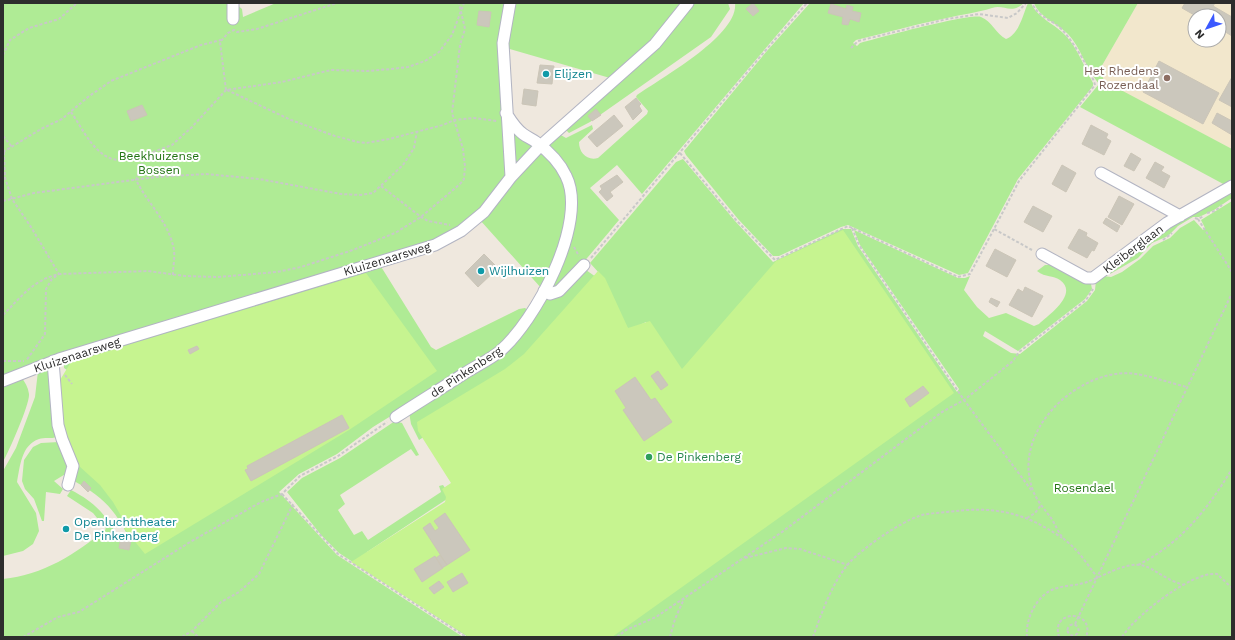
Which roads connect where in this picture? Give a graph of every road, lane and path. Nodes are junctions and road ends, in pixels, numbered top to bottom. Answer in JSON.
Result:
{"nodes":[{"id":1,"x":77,"y":3,"type":"edge"},
{"id":2,"x":233,"y":3,"type":"edge"},
{"id":3,"x":337,"y":3,"type":"edge"},
{"id":4,"x":459,"y":3,"type":"edge"},
{"id":5,"x":464,"y":3,"type":"edge"},
{"id":6,"x":510,"y":3,"type":"edge"},
{"id":7,"x":688,"y":3,"type":"edge"},
{"id":8,"x":807,"y":3,"type":"edge"},
{"id":9,"x":1026,"y":3,"type":"edge"},
{"id":10,"x":1032,"y":3,"type":"edge"},
{"id":11,"x":461,"y":8,"type":"junction"},
{"id":12,"x":233,"y":19,"type":"dead end"},
{"id":13,"x":221,"y":40,"type":"junction"},
{"id":14,"x":851,"y":48,"type":"dead end"},
{"id":15,"x":3,"y":55,"type":"edge"},
{"id":16,"x":226,"y":90,"type":"junction"},
{"id":17,"x":71,"y":112,"type":"junction"},
{"id":18,"x":507,"y":117,"type":"junction"},
{"id":19,"x":454,"y":120,"type":"junction"},
{"id":20,"x":417,"y":131,"type":"junction"},
{"id":21,"x":3,"y":136,"type":"edge"},
{"id":22,"x":540,"y":146,"type":"junction"},
{"id":23,"x":12,"y":147,"type":"junction"},
{"id":24,"x":4,"y":152,"type":"edge"},
{"id":25,"x":680,"y":153,"type":"junction"},
{"id":26,"x":145,"y":155,"type":"junction"},
{"id":27,"x":1101,"y":173,"type":"dead end"},
{"id":28,"x":511,"y":177,"type":"junction"},
{"id":29,"x":136,"y":180,"type":"junction"},
{"id":30,"x":381,"y":186,"type":"junction"},
{"id":31,"x":1232,"y":186,"type":"edge"},
{"id":32,"x":12,"y":199,"type":"junction"},
{"id":33,"x":3,"y":201,"type":"edge"},
{"id":34,"x":1227,"y":202,"type":"dead end"},
{"id":35,"x":1180,"y":216,"type":"junction"},
{"id":36,"x":421,"y":217,"type":"junction"},
{"id":37,"x":1193,"y":218,"type":"dead end"},
{"id":38,"x":1198,"y":219,"type":"junction"},
{"id":39,"x":465,"y":228,"type":"junction"},
{"id":40,"x":852,"y":228,"type":"junction"},
{"id":41,"x":994,"y":229,"type":"junction"},
{"id":42,"x":1174,"y":232,"type":"dead end"},
{"id":43,"x":566,"y":235,"type":"junction"},
{"id":44,"x":1161,"y":242,"type":"dead end"},
{"id":45,"x":1042,"y":254,"type":"joint"},
{"id":46,"x":584,"y":265,"type":"junction"},
{"id":47,"x":1232,"y":272,"type":"edge"},
{"id":48,"x":59,"y":274,"type":"junction"},
{"id":49,"x":173,"y":275,"type":"junction"},
{"id":50,"x":1094,"y":285,"type":"dead end"},
{"id":51,"x":544,"y":291,"type":"junction"},
{"id":52,"x":1232,"y":293,"type":"edge"},
{"id":53,"x":3,"y":315,"type":"edge"},
{"id":54,"x":3,"y":361,"type":"edge"},
{"id":55,"x":53,"y":361,"type":"junction"},
{"id":56,"x":28,"y":365,"type":"junction"},
{"id":57,"x":3,"y":381,"type":"edge"},
{"id":58,"x":1187,"y":387,"type":"junction"},
{"id":59,"x":964,"y":400,"type":"junction"},
{"id":60,"x":396,"y":416,"type":"joint"},
{"id":61,"x":1232,"y":469,"type":"edge"},
{"id":62,"x":68,"y":485,"type":"dead end"},
{"id":63,"x":282,"y":494,"type":"junction"},
{"id":64,"x":1034,"y":494,"type":"junction"},
{"id":65,"x":293,"y":504,"type":"junction"},
{"id":66,"x":1041,"y":505,"type":"junction"},
{"id":67,"x":1027,"y":518,"type":"junction"},
{"id":68,"x":1064,"y":539,"type":"junction"},
{"id":69,"x":744,"y":558,"type":"junction"},
{"id":70,"x":848,"y":565,"type":"junction"},
{"id":71,"x":1138,"y":565,"type":"junction"},
{"id":72,"x":1098,"y":578,"type":"junction"},
{"id":73,"x":1184,"y":585,"type":"junction"},
{"id":74,"x":1232,"y":588,"type":"edge"},
{"id":75,"x":684,"y":599,"type":"junction"},
{"id":76,"x":1078,"y":617,"type":"junction"},
{"id":77,"x":1075,"y":624,"type":"junction"},
{"id":78,"x":192,"y":631,"type":"junction"},
{"id":79,"x":1070,"y":636,"type":"edge"},
{"id":80,"x":24,"y":637,"type":"edge"},
{"id":81,"x":182,"y":637,"type":"edge"},
{"id":82,"x":198,"y":637,"type":"edge"},
{"id":83,"x":466,"y":637,"type":"edge"},
{"id":84,"x":617,"y":637,"type":"edge"},
{"id":85,"x":670,"y":637,"type":"edge"},
{"id":86,"x":813,"y":637,"type":"edge"},
{"id":87,"x":1027,"y":637,"type":"edge"},
{"id":88,"x":1059,"y":637,"type":"edge"},
{"id":89,"x":1086,"y":637,"type":"edge"},
{"id":90,"x":1122,"y":637,"type":"edge"}],
"edges":[{"from":1,"to":15,"type":"path"},
{"from":2,"to":12,"type":"street"},
{"from":3,"to":13,"type":"path"},
{"from":4,"to":11,"type":"path"},
{"from":5,"to":11,"type":"path"},
{"from":6,"to":18,"type":"street"},
{"from":7,"to":22,"type":"street","name":"Kluizenaarsweg"},
{"from":8,"to":25,"type":"path"},
{"from":9,"to":14,"type":"path"},
{"from":10,"to":41,"type":"path"},
{"from":11,"to":16,"type":"path"},
{"from":11,"to":19,"type":"path"},
{"from":13,"to":16,"type":"path"},
{"from":13,"to":17,"type":"path"},
{"from":16,"to":20,"type":"path"},
{"from":16,"to":26,"type":"path"},
{"from":17,"to":23,"type":"path"},
{"from":17,"to":26,"type":"path"},
{"from":18,"to":19,"type":"path"},
{"from":18,"to":22,"type":"street","name":"de Pinkenberg"},
{"from":18,"to":28,"type":"street"},
{"from":19,"to":20,"type":"path"},
{"from":19,"to":36,"type":"path"},
{"from":20,"to":30,"type":"path"},
{"from":21,"to":23,"type":"path"},
{"from":22,"to":28,"type":"street","name":"Kluizenaarsweg"},
{"from":22,"to":43,"type":"street","name":"de Pinkenberg"},
{"from":23,"to":24,"type":"path"},
{"from":24,"to":32,"type":"path"},
{"from":25,"to":40,"type":"path"},
{"from":25,"to":46,"type":"path"},
{"from":26,"to":29,"type":"path"},
{"from":27,"to":35,"type":"street","name":"Kleiberglaan"},
{"from":28,"to":39,"type":"street","name":"Kluizenaarsweg"},
{"from":29,"to":30,"type":"path"},
{"from":29,"to":32,"type":"path"},
{"from":29,"to":49,"type":"path"},
{"from":30,"to":36,"type":"path"},
{"from":31,"to":35,"type":"street","name":"Kleiberglaan"},
{"from":32,"to":33,"type":"path"},
{"from":32,"to":48,"type":"path"},
{"from":34,"to":38,"type":"path"},
{"from":35,"to":45,"type":"street","name":"Kleiberglaan"},
{"from":36,"to":39,"type":"path"},
{"from":36,"to":49,"type":"path"},
{"from":37,"to":38,"type":"path"},
{"from":38,"to":47,"type":"path"},
{"from":39,"to":55,"type":"street","name":"Kluizenaarsweg"},
{"from":40,"to":41,"type":"path"},
{"from":40,"to":59,"type":"path"},
{"from":41,"to":45,"type":"path"},
{"from":42,"to":44,"type":"path"},
{"from":43,"to":46,"type":"path"},
{"from":43,"to":51,"type":"street","name":"de Pinkenberg"},
{"from":46,"to":51,"type":"street"},
{"from":48,"to":49,"type":"path"},
{"from":48,"to":53,"type":"path"},
{"from":48,"to":56,"type":"path"},
{"from":50,"to":59,"type":"path"},
{"from":51,"to":60,"type":"street","name":"de Pinkenberg"},
{"from":52,"to":58,"type":"path"},
{"from":54,"to":56,"type":"path"},
{"from":55,"to":56,"type":"street","name":"Kluizenaarsweg"},
{"from":55,"to":62,"type":"street"},
{"from":56,"to":57,"type":"street","name":"Kluizenaarsweg"},
{"from":58,"to":64,"type":"path"},
{"from":58,"to":72,"type":"path"},
{"from":59,"to":64,"type":"path"},
{"from":59,"to":69,"type":"path"},
{"from":60,"to":63,"type":"path"},
{"from":61,"to":71,"type":"path"},
{"from":63,"to":65,"type":"path"},
{"from":63,"to":80,"type":"path"},
{"from":64,"to":66,"type":"path"},
{"from":65,"to":78,"type":"path"},
{"from":65,"to":83,"type":"path"},
{"from":66,"to":67,"type":"path"},
{"from":66,"to":68,"type":"path"},
{"from":67,"to":68,"type":"path"},
{"from":67,"to":70,"type":"path"},
{"from":68,"to":72,"type":"path"},
{"from":69,"to":70,"type":"path"},
{"from":69,"to":75,"type":"path"},
{"from":70,"to":86,"type":"path"},
{"from":71,"to":72,"type":"path"},
{"from":71,"to":73,"type":"path"},
{"from":72,"to":76,"type":"path"},
{"from":72,"to":87,"type":"path"},
{"from":73,"to":74,"type":"path"},
{"from":73,"to":90,"type":"path"},
{"from":75,"to":84,"type":"path"},
{"from":75,"to":85,"type":"path"},
{"from":76,"to":77,"type":"path"},
{"from":76,"to":88,"type":"path"},
{"from":76,"to":89,"type":"path"},
{"from":77,"to":79,"type":"path"},
{"from":77,"to":79,"type":"path"},
{"from":78,"to":81,"type":"path"},
{"from":78,"to":82,"type":"path"}]}
